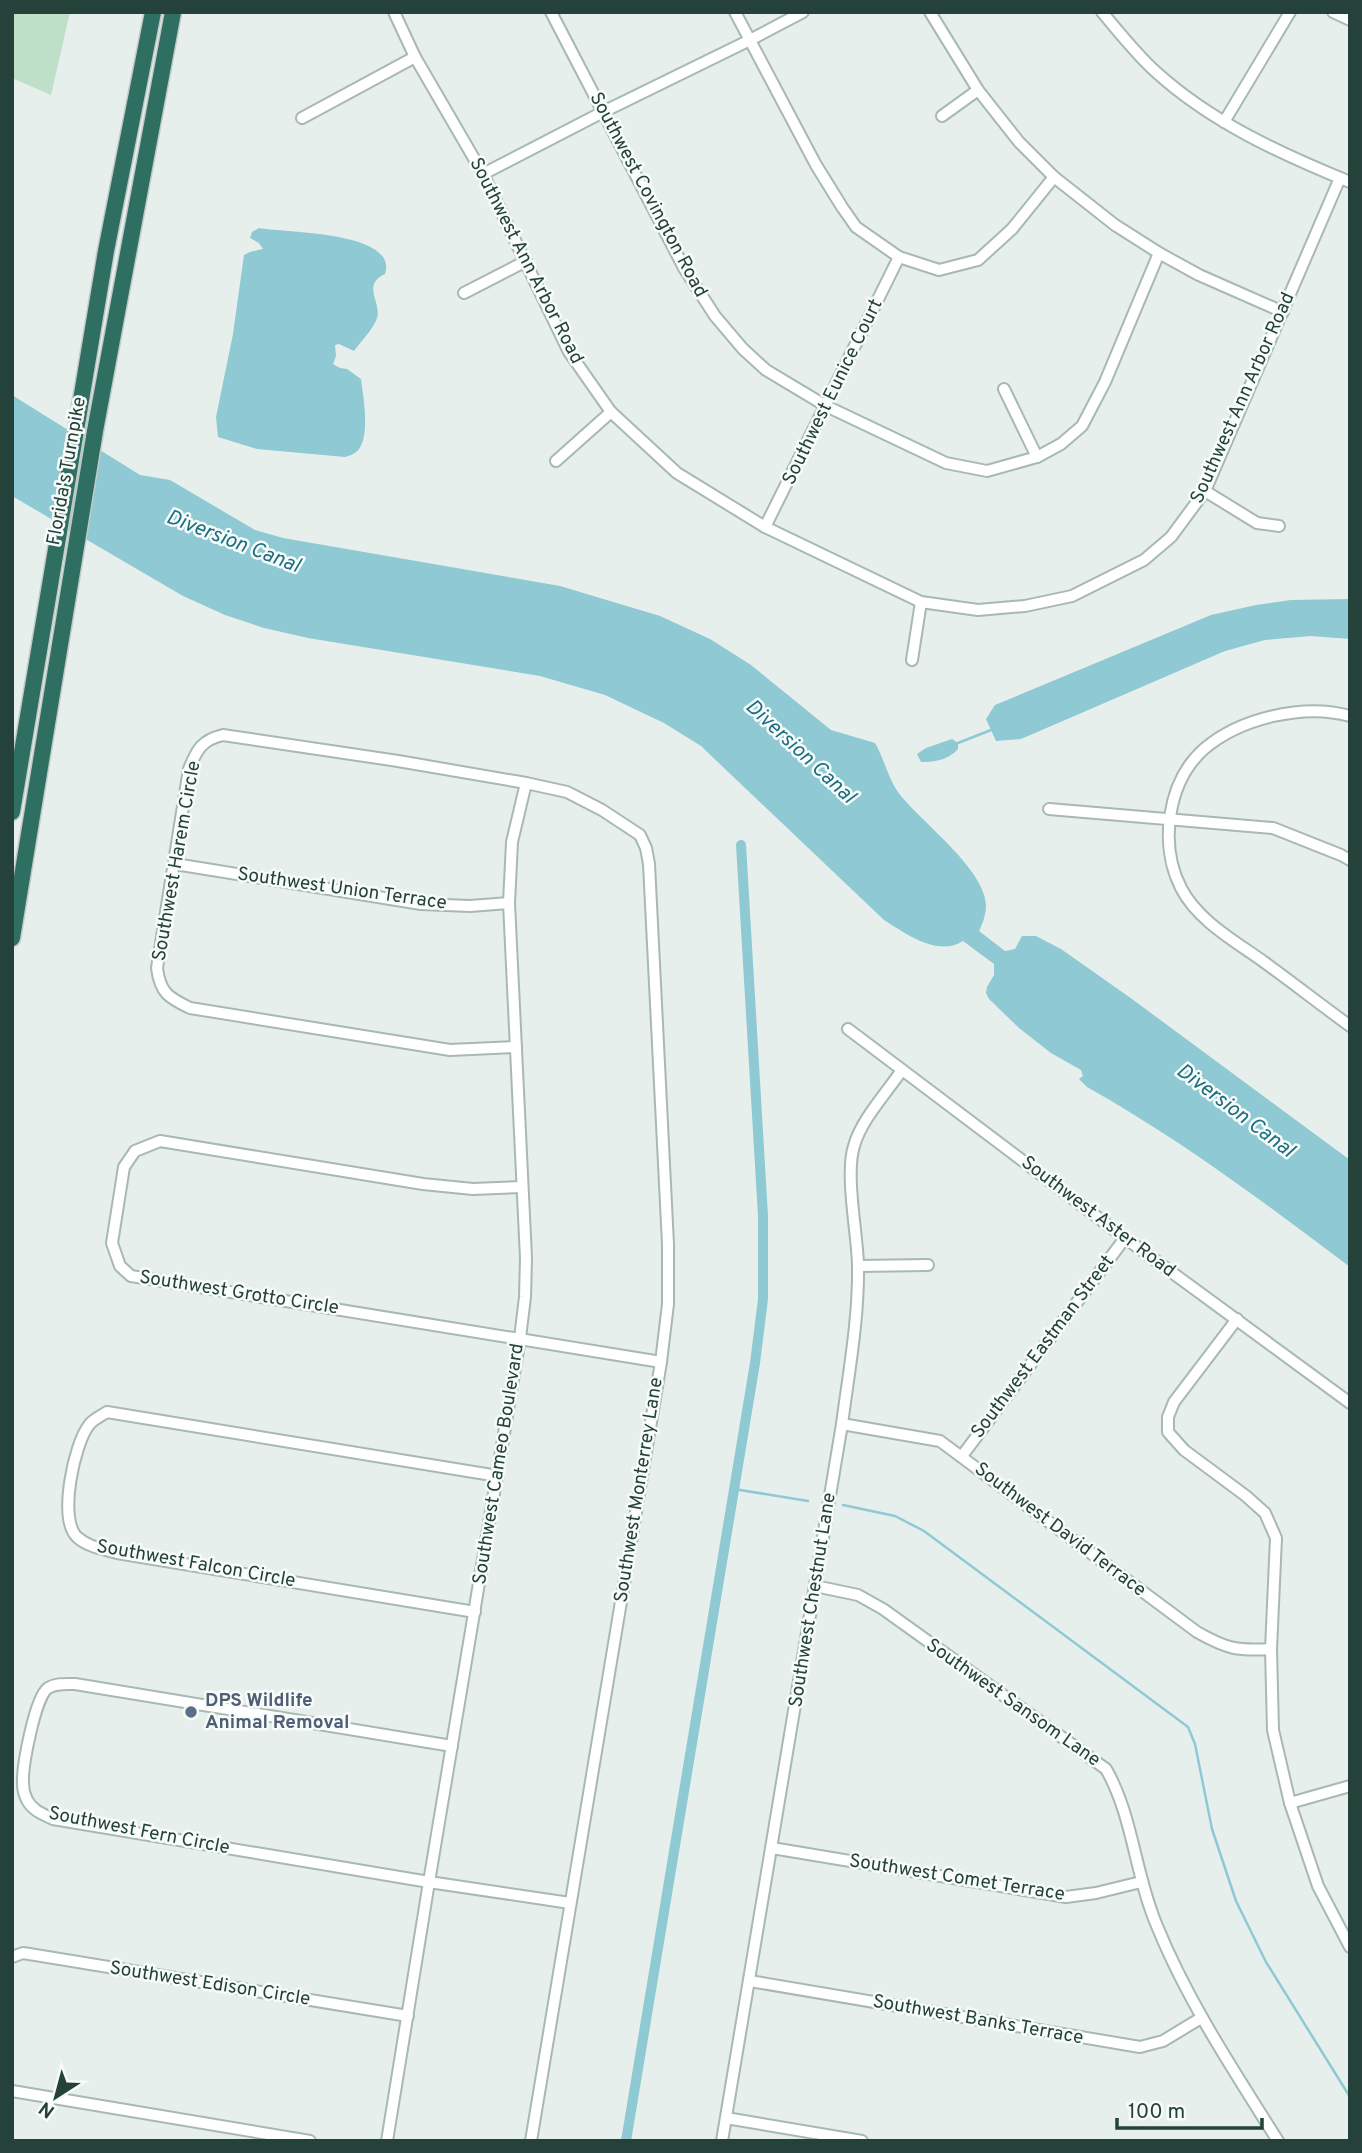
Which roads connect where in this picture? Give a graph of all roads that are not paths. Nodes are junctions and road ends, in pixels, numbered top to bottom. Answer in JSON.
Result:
{"nodes":[{"id":1,"x":153,"y":12,"type":"edge"},
{"id":2,"x":173,"y":12,"type":"edge"},
{"id":3,"x":394,"y":12,"type":"edge"},
{"id":4,"x":551,"y":12,"type":"edge"},
{"id":5,"x":736,"y":12,"type":"edge"},
{"id":6,"x":803,"y":12,"type":"edge"},
{"id":7,"x":930,"y":12,"type":"edge"},
{"id":8,"x":1102,"y":12,"type":"edge"},
{"id":9,"x":1290,"y":12,"type":"edge"},
{"id":10,"x":1333,"y":12,"type":"edge"},
{"id":11,"x":1350,"y":20,"type":"edge"},
{"id":12,"x":750,"y":40,"type":"junction"},
{"id":13,"x":415,"y":57,"type":"junction"},
{"id":14,"x":978,"y":90,"type":"junction"},
{"id":15,"x":603,"y":112,"type":"junction"},
{"id":16,"x":942,"y":116,"type":"dead end"},
{"id":17,"x":302,"y":118,"type":"dead end"},
{"id":18,"x":1224,"y":122,"type":"junction"},
{"id":19,"x":483,"y":174,"type":"junction"},
{"id":20,"x":1054,"y":177,"type":"junction"},
{"id":21,"x":1345,"y":180,"type":"edge"},
{"id":22,"x":1159,"y":253,"type":"junction"},
{"id":23,"x":899,"y":257,"type":"junction"},
{"id":24,"x":526,"y":261,"type":"junction"},
{"id":25,"x":464,"y":293,"type":"dead end"},
{"id":26,"x":1283,"y":312,"type":"junction"},
{"id":27,"x":1004,"y":389,"type":"dead end"},
{"id":28,"x":826,"y":406,"type":"junction"},
{"id":29,"x":611,"y":412,"type":"junction"},
{"id":30,"x":1037,"y":457,"type":"junction"},
{"id":31,"x":556,"y":461,"type":"dead end"},
{"id":32,"x":1205,"y":491,"type":"junction"},
{"id":33,"x":1279,"y":526,"type":"dead end"},
{"id":34,"x":765,"y":527,"type":"junction"},
{"id":35,"x":921,"y":602,"type":"junction"},
{"id":36,"x":912,"y":660,"type":"dead end"},
{"id":37,"x":1350,"y":716,"type":"edge"},
{"id":38,"x":526,"y":783,"type":"junction"},
{"id":39,"x":1049,"y":809,"type":"dead end"},
{"id":40,"x":12,"y":812,"type":"edge"},
{"id":41,"x":1170,"y":820,"type":"junction"},
{"id":42,"x":640,"y":835,"type":"joint"},
{"id":43,"x":1350,"y":860,"type":"edge"},
{"id":44,"x":175,"y":864,"type":"junction"},
{"id":45,"x":509,"y":903,"type":"junction"},
{"id":46,"x":12,"y":938,"type":"edge"},
{"id":47,"x":1350,"y":1026,"type":"edge"},
{"id":48,"x":848,"y":1029,"type":"dead end"},
{"id":49,"x":516,"y":1047,"type":"junction"},
{"id":50,"x":902,"y":1070,"type":"junction"},
{"id":51,"x":522,"y":1187,"type":"junction"},
{"id":52,"x":1125,"y":1238,"type":"junction"},
{"id":53,"x":928,"y":1265,"type":"dead end"},
{"id":54,"x":858,"y":1266,"type":"junction"},
{"id":55,"x":1237,"y":1319,"type":"junction"},
{"id":56,"x":520,"y":1338,"type":"junction"},
{"id":57,"x":661,"y":1362,"type":"junction"},
{"id":58,"x":1350,"y":1403,"type":"edge"},
{"id":59,"x":842,"y":1423,"type":"junction"},
{"id":60,"x":962,"y":1456,"type":"junction"},
{"id":61,"x":498,"y":1476,"type":"junction"},
{"id":62,"x":815,"y":1586,"type":"junction"},
{"id":63,"x":475,"y":1612,"type":"junction"},
{"id":64,"x":1271,"y":1649,"type":"junction"},
{"id":65,"x":452,"y":1746,"type":"junction"},
{"id":66,"x":1350,"y":1786,"type":"edge"},
{"id":67,"x":1290,"y":1803,"type":"junction"},
{"id":68,"x":772,"y":1848,"type":"junction"},
{"id":69,"x":429,"y":1882,"type":"junction"},
{"id":70,"x":1141,"y":1882,"type":"junction"},
{"id":71,"x":570,"y":1903,"type":"junction"},
{"id":72,"x":1350,"y":1947,"type":"edge"},
{"id":73,"x":12,"y":1957,"type":"edge"},
{"id":74,"x":750,"y":1981,"type":"junction"},
{"id":75,"x":408,"y":2015,"type":"junction"},
{"id":76,"x":1201,"y":2018,"type":"junction"},
{"id":77,"x":12,"y":2091,"type":"edge"},
{"id":78,"x":726,"y":2118,"type":"junction"},
{"id":79,"x":310,"y":2141,"type":"edge"},
{"id":80,"x":387,"y":2141,"type":"edge"},
{"id":81,"x":531,"y":2141,"type":"edge"},
{"id":82,"x":722,"y":2141,"type":"edge"},
{"id":83,"x":862,"y":2141,"type":"edge"},
{"id":84,"x":1278,"y":2141,"type":"edge"}],
"edges":[{"from":1,"to":40,"type":"highway","name":"Florida's Turnpike"},
{"from":2,"to":46,"type":"highway","name":"Florida's Turnpike"},
{"from":3,"to":13,"type":"street","name":"Southwest Ann Arbor Road"},
{"from":4,"to":15,"type":"street","name":"Southwest Covington Road"},
{"from":5,"to":12,"type":"street"},
{"from":6,"to":12,"type":"street"},
{"from":7,"to":14,"type":"street"},
{"from":8,"to":18,"type":"street"},
{"from":9,"to":18,"type":"street"},
{"from":10,"to":11,"type":"street"},
{"from":12,"to":15,"type":"street"},
{"from":12,"to":23,"type":"street"},
{"from":13,"to":17,"type":"street"},
{"from":13,"to":19,"type":"street","name":"Southwest Ann Arbor Road"},
{"from":14,"to":16,"type":"street"},
{"from":14,"to":20,"type":"street"},
{"from":15,"to":19,"type":"street"},
{"from":15,"to":28,"type":"street","name":"Southwest Covington Road"},
{"from":18,"to":21,"type":"street"},
{"from":19,"to":24,"type":"street","name":"Southwest Ann Arbor Road"},
{"from":20,"to":22,"type":"street"},
{"from":20,"to":23,"type":"street"},
{"from":21,"to":26,"type":"street","name":"Southwest Ann Arbor Road"},
{"from":22,"to":26,"type":"street"},
{"from":22,"to":30,"type":"street","name":"Southwest Covington Road"},
{"from":23,"to":28,"type":"street","name":"Southwest Eunice Court"},
{"from":24,"to":25,"type":"street"},
{"from":24,"to":29,"type":"street","name":"Southwest Ann Arbor Road"},
{"from":26,"to":32,"type":"street","name":"Southwest Ann Arbor Road"},
{"from":27,"to":30,"type":"street"},
{"from":28,"to":30,"type":"street","name":"Southwest Covington Road"},
{"from":28,"to":34,"type":"street","name":"Southwest Eunice Court"},
{"from":29,"to":31,"type":"street"},
{"from":29,"to":34,"type":"street","name":"Southwest Ann Arbor Road"},
{"from":32,"to":33,"type":"street"},
{"from":32,"to":35,"type":"street","name":"Southwest Ann Arbor Road"},
{"from":34,"to":35,"type":"street","name":"Southwest Ann Arbor Road"},
{"from":35,"to":36,"type":"street"},
{"from":37,"to":41,"type":"street"},
{"from":38,"to":42,"type":"street","name":"Southwest Harem Circle"},
{"from":38,"to":44,"type":"street","name":"Southwest Harem Circle"},
{"from":38,"to":45,"type":"street","name":"Southwest Cameo Boulevard"},
{"from":39,"to":41,"type":"street"},
{"from":41,"to":43,"type":"street"},
{"from":41,"to":47,"type":"street"},
{"from":42,"to":57,"type":"street","name":"Southwest Monterrey Lane"},
{"from":44,"to":45,"type":"street","name":"Southwest Union Terrace"},
{"from":44,"to":49,"type":"street","name":"Southwest Harem Circle"},
{"from":45,"to":49,"type":"street","name":"Southwest Cameo Boulevard"},
{"from":48,"to":50,"type":"street","name":"Southwest Aster Road"},
{"from":49,"to":51,"type":"street","name":"Southwest Cameo Boulevard"},
{"from":50,"to":52,"type":"street","name":"Southwest Aster Road"},
{"from":50,"to":54,"type":"street","name":"Southwest Chestnut Lane"},
{"from":51,"to":56,"type":"street","name":"Southwest Cameo Boulevard"},
{"from":51,"to":56,"type":"street","name":"Southwest Grotto Circle"},
{"from":52,"to":55,"type":"street","name":"Southwest Aster Road"},
{"from":52,"to":60,"type":"street","name":"Southwest Eastman Street"},
{"from":53,"to":54,"type":"street"},
{"from":54,"to":59,"type":"street","name":"Southwest Chestnut Lane"},
{"from":55,"to":58,"type":"street","name":"Southwest Aster Road"},
{"from":55,"to":64,"type":"street"},
{"from":56,"to":57,"type":"street","name":"Southwest Grotto Circle"},
{"from":56,"to":61,"type":"street","name":"Southwest Cameo Boulevard"},
{"from":57,"to":71,"type":"street","name":"Southwest Monterrey Lane"},
{"from":59,"to":60,"type":"street","name":"Southwest David Terrace"},
{"from":59,"to":62,"type":"street","name":"Southwest Chestnut Lane"},
{"from":60,"to":64,"type":"street","name":"Southwest David Terrace"},
{"from":61,"to":63,"type":"street","name":"Southwest Cameo Boulevard"},
{"from":61,"to":63,"type":"street","name":"Southwest Falcon Circle"},
{"from":62,"to":68,"type":"street","name":"Southwest Chestnut Lane"},
{"from":62,"to":70,"type":"street","name":"Southwest Sansom Lane"},
{"from":63,"to":65,"type":"street","name":"Southwest Cameo Boulevard"},
{"from":64,"to":67,"type":"street"},
{"from":65,"to":69,"type":"street","name":"Southwest Cameo Boulevard"},
{"from":65,"to":69,"type":"street","name":"Southwest Fern Circle"},
{"from":66,"to":67,"type":"street"},
{"from":67,"to":72,"type":"street"},
{"from":68,"to":70,"type":"street","name":"Southwest Comet Terrace"},
{"from":68,"to":74,"type":"street","name":"Southwest Chestnut Lane"},
{"from":69,"to":71,"type":"street","name":"Southwest Fern Circle"},
{"from":69,"to":75,"type":"street","name":"Southwest Cameo Boulevard"},
{"from":70,"to":76,"type":"street","name":"Southwest Sansom Lane"},
{"from":71,"to":81,"type":"street","name":"Southwest Monterrey Lane"},
{"from":73,"to":75,"type":"street","name":"Southwest Edison Circle"},
{"from":74,"to":76,"type":"street","name":"Southwest Banks Terrace"},
{"from":74,"to":78,"type":"street","name":"Southwest Chestnut Lane"},
{"from":75,"to":80,"type":"street","name":"Southwest Cameo Boulevard"},
{"from":76,"to":84,"type":"street","name":"Southwest Sansom Lane"},
{"from":77,"to":79,"type":"street"},
{"from":78,"to":82,"type":"street","name":"Southwest Chestnut Lane"},
{"from":78,"to":83,"type":"street"}]}
